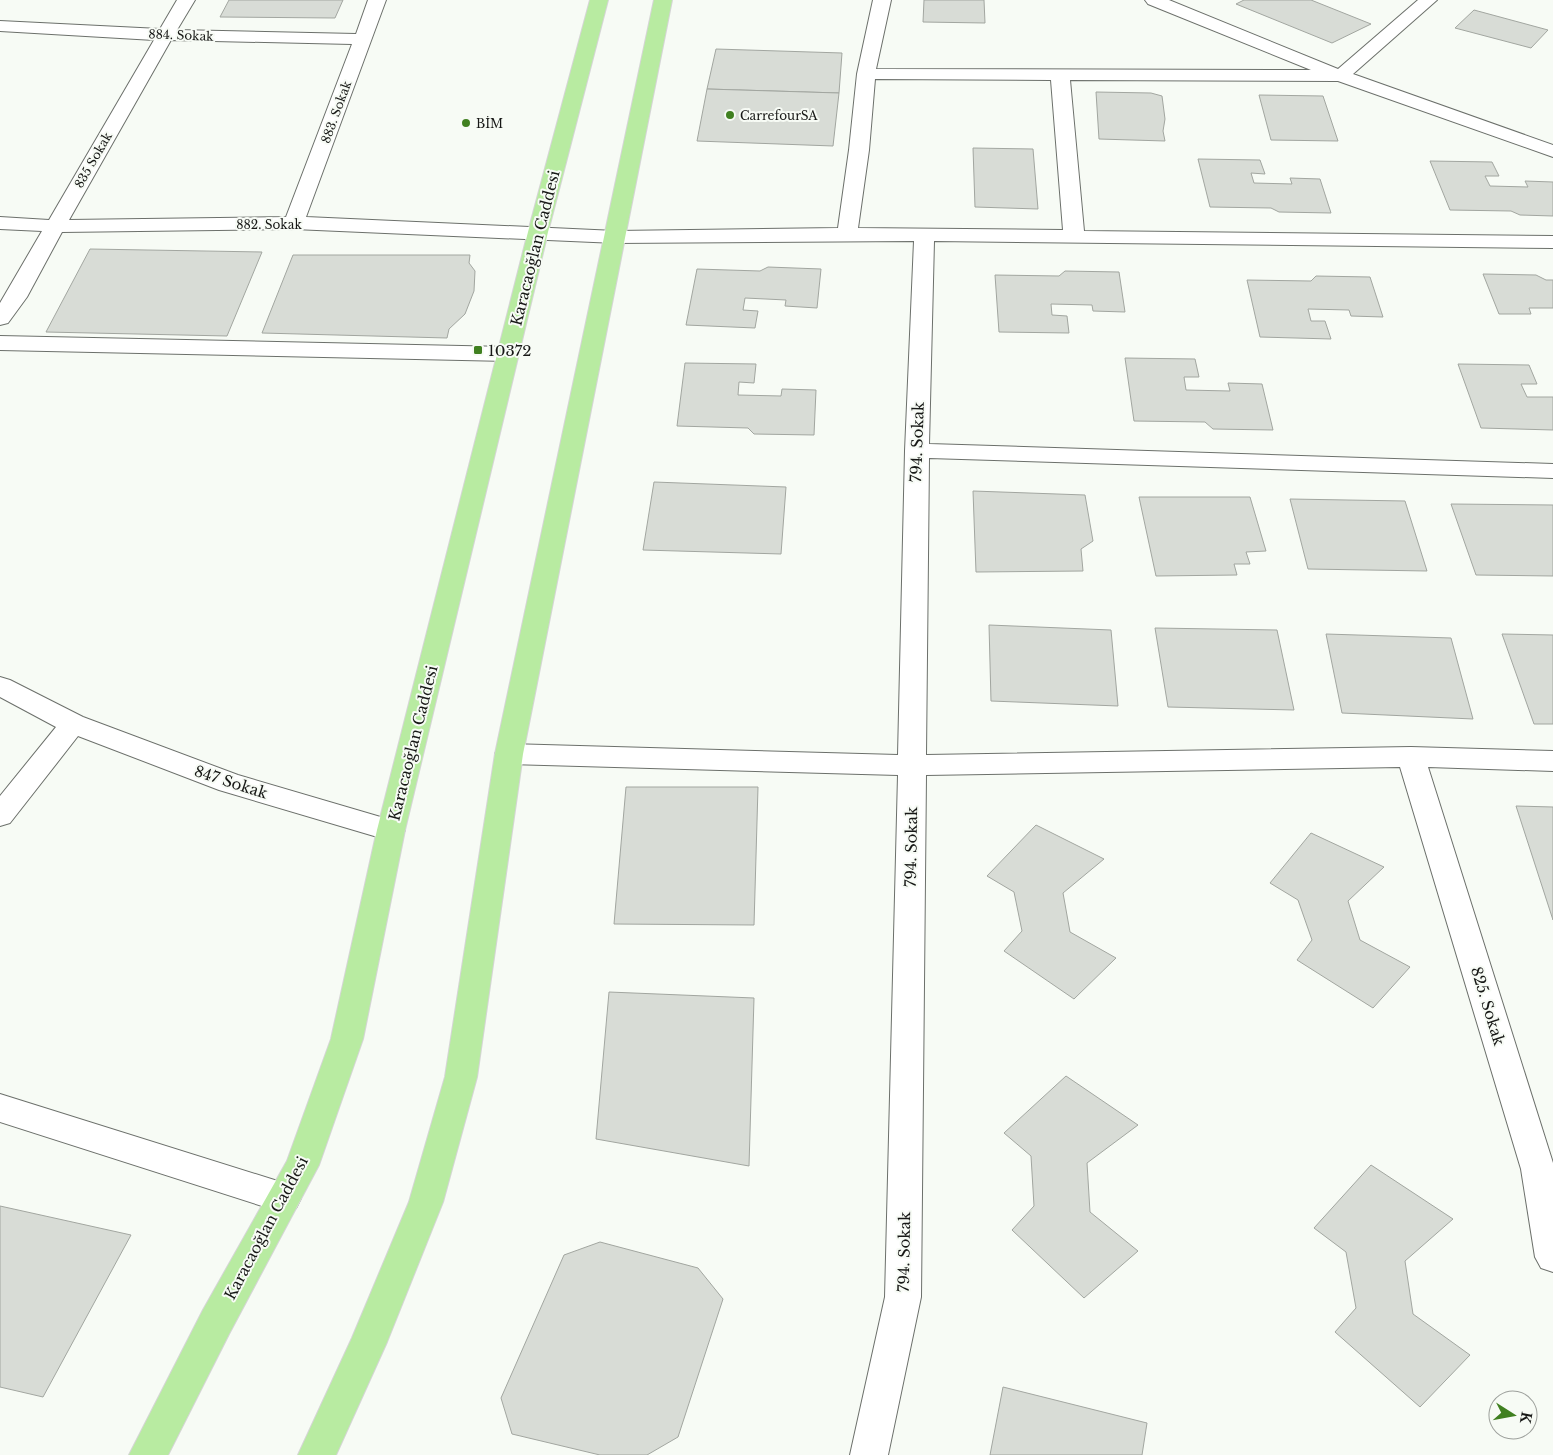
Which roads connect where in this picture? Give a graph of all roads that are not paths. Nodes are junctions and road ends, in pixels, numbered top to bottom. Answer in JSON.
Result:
{"nodes":[{"id":1,"x":186,"y":0,"type":"edge"},
{"id":2,"x":377,"y":0,"type":"edge"},
{"id":3,"x":599,"y":0,"type":"edge"},
{"id":4,"x":663,"y":0,"type":"edge"},
{"id":5,"x":882,"y":0,"type":"edge"},
{"id":6,"x":1154,"y":0,"type":"edge"},
{"id":7,"x":1428,"y":0,"type":"edge"},
{"id":8,"x":0,"y":26,"type":"edge"},
{"id":9,"x":166,"y":35,"type":"junction"},
{"id":10,"x":363,"y":40,"type":"junction"},
{"id":11,"x":866,"y":74,"type":"junction"},
{"id":12,"x":1060,"y":75,"type":"junction"},
{"id":13,"x":1340,"y":76,"type":"junction"},
{"id":14,"x":1553,"y":151,"type":"edge"},
{"id":15,"x":0,"y":223,"type":"edge"},
{"id":16,"x":294,"y":224,"type":"junction"},
{"id":17,"x":55,"y":226,"type":"junction"},
{"id":18,"x":538,"y":232,"type":"junction"},
{"id":19,"x":847,"y":234,"type":"junction"},
{"id":20,"x":924,"y":236,"type":"junction"},
{"id":21,"x":616,"y":237,"type":"junction"},
{"id":22,"x":1074,"y":237,"type":"junction"},
{"id":23,"x":1553,"y":242,"type":"edge"},
{"id":24,"x":0,"y":318,"type":"edge"},
{"id":25,"x":0,"y":343,"type":"edge"},
{"id":26,"x":508,"y":354,"type":"junction"},
{"id":27,"x":917,"y":451,"type":"junction"},
{"id":28,"x":1553,"y":471,"type":"edge"},
{"id":29,"x":0,"y":686,"type":"edge"},
{"id":30,"x":73,"y":724,"type":"junction"},
{"id":31,"x":509,"y":754,"type":"junction"},
{"id":32,"x":1411,"y":757,"type":"junction"},
{"id":33,"x":1553,"y":762,"type":"edge"},
{"id":34,"x":912,"y":765,"type":"junction"},
{"id":35,"x":0,"y":816,"type":"edge"},
{"id":36,"x":391,"y":830,"type":"junction"},
{"id":37,"x":0,"y":1108,"type":"edge"},
{"id":38,"x":284,"y":1198,"type":"junction"},
{"id":39,"x":1553,"y":1257,"type":"edge"},
{"id":40,"x":148,"y":1455,"type":"edge"},
{"id":41,"x":317,"y":1455,"type":"edge"},
{"id":42,"x":869,"y":1455,"type":"edge"}],
"edges":[{"from":1,"to":9,"type":"street","name":"835 Sokak"},
{"from":2,"to":10,"type":"street","name":"883. Sokak"},
{"from":3,"to":18,"type":"main road","name":"Karacaoğlan Caddesi"},
{"from":4,"to":21,"type":"main road"},
{"from":5,"to":11,"type":"street"},
{"from":6,"to":13,"type":"street"},
{"from":7,"to":13,"type":"street"},
{"from":8,"to":9,"type":"street","name":"884. Sokak"},
{"from":9,"to":10,"type":"street","name":"884. Sokak"},
{"from":9,"to":17,"type":"street","name":"835 Sokak"},
{"from":10,"to":16,"type":"street","name":"883. Sokak"},
{"from":11,"to":12,"type":"street"},
{"from":11,"to":19,"type":"street"},
{"from":12,"to":13,"type":"street"},
{"from":12,"to":22,"type":"street"},
{"from":13,"to":14,"type":"street"},
{"from":15,"to":17,"type":"street","name":"882. Sokak"},
{"from":16,"to":17,"type":"street","name":"882. Sokak"},
{"from":16,"to":18,"type":"street","name":"882. Sokak"},
{"from":17,"to":24,"type":"street","name":"835 Sokak"},
{"from":18,"to":21,"type":"street","name":"882. Sokak"},
{"from":18,"to":26,"type":"main road","name":"Karacaoğlan Caddesi"},
{"from":19,"to":20,"type":"street","name":"882. Sokak"},
{"from":19,"to":21,"type":"street","name":"882. Sokak"},
{"from":20,"to":22,"type":"street","name":"882. Sokak"},
{"from":20,"to":27,"type":"street","name":"794. Sokak"},
{"from":21,"to":31,"type":"main road"},
{"from":22,"to":23,"type":"street","name":"882. Sokak"},
{"from":25,"to":26,"type":"street"},
{"from":26,"to":36,"type":"main road","name":"Karacaoğlan Caddesi"},
{"from":27,"to":28,"type":"street"},
{"from":27,"to":34,"type":"street","name":"794. Sokak"},
{"from":29,"to":30,"type":"street","name":"847 Sokak"},
{"from":30,"to":35,"type":"street"},
{"from":30,"to":36,"type":"street","name":"847 Sokak"},
{"from":31,"to":34,"type":"street"},
{"from":31,"to":41,"type":"main road"},
{"from":32,"to":33,"type":"street"},
{"from":32,"to":34,"type":"street"},
{"from":32,"to":39,"type":"street","name":"825. Sokak"},
{"from":34,"to":42,"type":"street","name":"794. Sokak"},
{"from":36,"to":38,"type":"main road","name":"Karacaoğlan Caddesi"},
{"from":37,"to":38,"type":"street"},
{"from":38,"to":40,"type":"main road","name":"Karacaoğlan Caddesi"}]}
